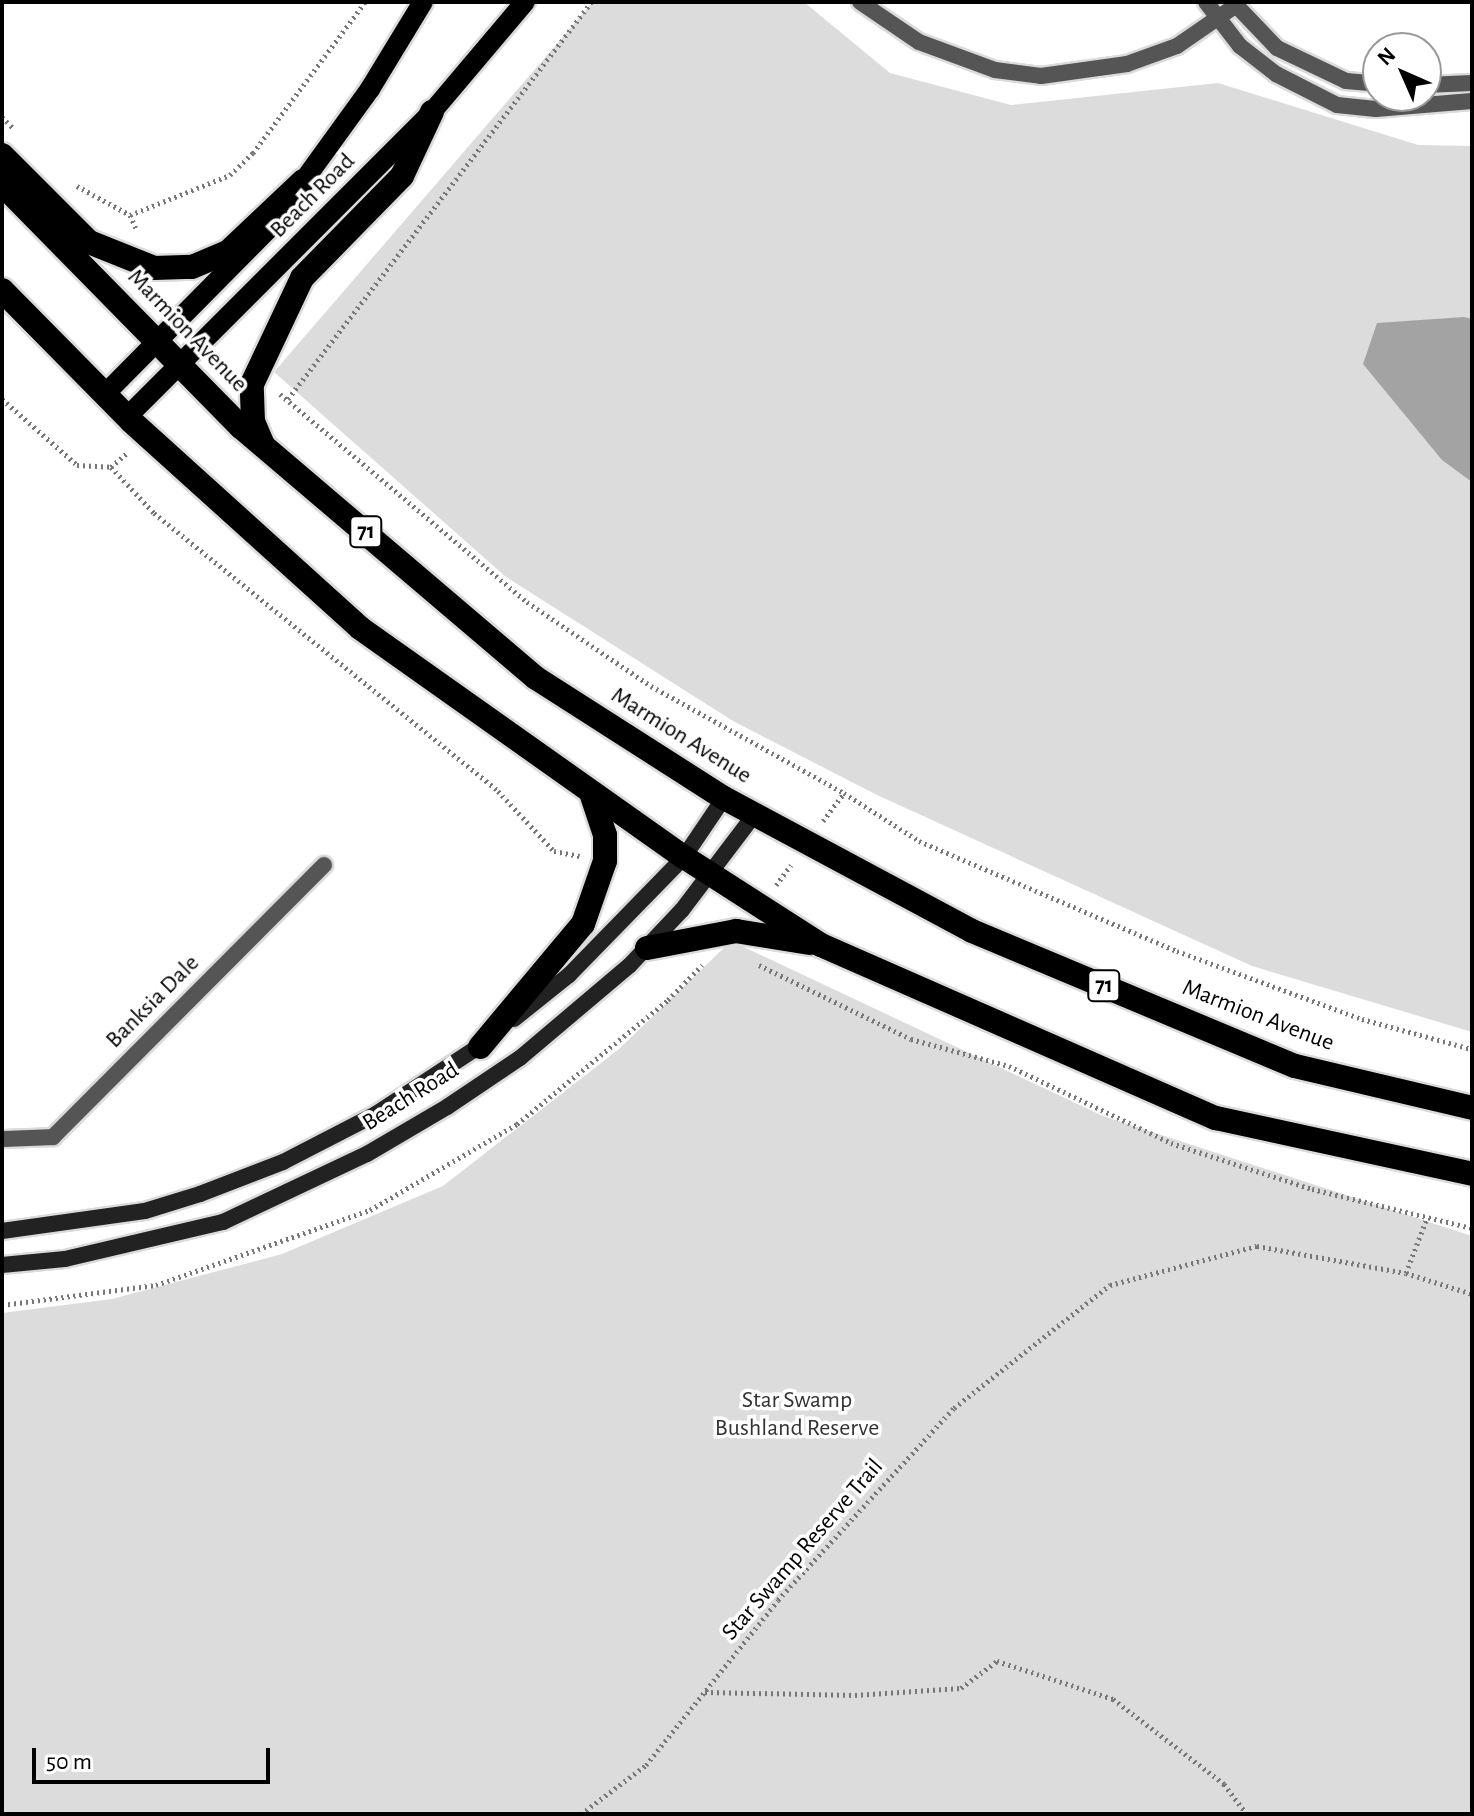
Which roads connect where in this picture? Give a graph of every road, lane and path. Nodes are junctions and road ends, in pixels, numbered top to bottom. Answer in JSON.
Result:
{"nodes":[{"id":1,"x":365,"y":2,"type":"edge"},
{"id":2,"x":423,"y":2,"type":"edge"},
{"id":3,"x":525,"y":2,"type":"edge"},
{"id":4,"x":591,"y":2,"type":"edge"},
{"id":5,"x":860,"y":2,"type":"edge"},
{"id":6,"x":1206,"y":2,"type":"edge"},
{"id":7,"x":1234,"y":4,"type":"edge"},
{"id":8,"x":1218,"y":19,"type":"junction"},
{"id":9,"x":1362,"y":82,"type":"edge"},
{"id":10,"x":1472,"y":83,"type":"edge"},
{"id":11,"x":1442,"y":84,"type":"edge"},
{"id":12,"x":1472,"y":101,"type":"edge"},
{"id":13,"x":432,"y":112,"type":"junction"},
{"id":14,"x":2,"y":155,"type":"edge"},
{"id":15,"x":303,"y":181,"type":"junction"},
{"id":16,"x":2,"y":184,"type":"edge"},
{"id":17,"x":130,"y":215,"type":"dead end"},
{"id":18,"x":2,"y":290,"type":"edge"},
{"id":19,"x":158,"y":340,"type":"junction"},
{"id":20,"x":180,"y":365,"type":"junction"},
{"id":21,"x":252,"y":384,"type":"junction"},
{"id":22,"x":105,"y":394,"type":"junction"},
{"id":23,"x":288,"y":399,"type":"junction"},
{"id":24,"x":127,"y":417,"type":"junction"},
{"id":25,"x":263,"y":445,"type":"junction"},
{"id":26,"x":111,"y":467,"type":"dead end"},
{"id":27,"x":591,"y":793,"type":"junction"},
{"id":28,"x":724,"y":798,"type":"junction"},
{"id":29,"x":754,"y":815,"type":"junction"},
{"id":30,"x":684,"y":857,"type":"junction"},
{"id":31,"x":605,"y":861,"type":"junction"},
{"id":32,"x":324,"y":865,"type":"dead end"},
{"id":33,"x":710,"y":874,"type":"junction"},
{"id":34,"x":821,"y":945,"type":"junction"},
{"id":35,"x":647,"y":948,"type":"junction"},
{"id":36,"x":753,"y":962,"type":"dead end"},
{"id":37,"x":480,"y":1047,"type":"junction"},
{"id":38,"x":1472,"y":1049,"type":"edge"},
{"id":39,"x":1472,"y":1108,"type":"edge"},
{"id":40,"x":2,"y":1139,"type":"edge"},
{"id":41,"x":1472,"y":1174,"type":"edge"},
{"id":42,"x":1427,"y":1218,"type":"junction"},
{"id":43,"x":1472,"y":1228,"type":"edge"},
{"id":44,"x":2,"y":1231,"type":"edge"},
{"id":45,"x":2,"y":1265,"type":"edge"},
{"id":46,"x":1406,"y":1273,"type":"junction"},
{"id":47,"x":1472,"y":1294,"type":"edge"},
{"id":48,"x":704,"y":1692,"type":"junction"},
{"id":49,"x":581,"y":1814,"type":"edge"},
{"id":50,"x":1247,"y":1814,"type":"edge"}],
"edges":[{"from":1,"to":17,"type":"path"},
{"from":2,"to":15,"type":"main road","name":"Beach Road"},
{"from":3,"to":13,"type":"main road","name":"Beach Road"},
{"from":4,"to":23,"type":"path"},
{"from":5,"to":8,"type":"street"},
{"from":6,"to":8,"type":"street"},
{"from":7,"to":8,"type":"street"},
{"from":7,"to":9,"type":"street"},
{"from":8,"to":12,"type":"street"},
{"from":10,"to":11,"type":"street"},
{"from":13,"to":20,"type":"main road","name":"Beach Road"},
{"from":13,"to":21,"type":"highway"},
{"from":14,"to":15,"type":"highway"},
{"from":15,"to":19,"type":"main road","name":"Beach Road"},
{"from":16,"to":19,"type":"highway","name":"Marmion Avenue","number":"71"},
{"from":18,"to":22,"type":"highway"},
{"from":19,"to":20,"type":"highway","name":"Marmion Avenue","number":"71"},
{"from":19,"to":22,"type":"main road","name":"Beach Road"},
{"from":20,"to":24,"type":"main road","name":"Beach Road"},
{"from":20,"to":25,"type":"highway","name":"Marmion Avenue","number":"71"},
{"from":21,"to":23,"type":"path"},
{"from":21,"to":25,"type":"highway"},
{"from":22,"to":24,"type":"highway"},
{"from":23,"to":38,"type":"path"},
{"from":24,"to":27,"type":"highway"},
{"from":25,"to":28,"type":"highway","name":"Marmion Avenue","number":"71"},
{"from":26,"to":31,"type":"path"},
{"from":27,"to":30,"type":"highway"},
{"from":27,"to":31,"type":"highway"},
{"from":28,"to":29,"type":"highway","name":"Marmion Avenue","number":"71"},
{"from":28,"to":30,"type":"main road","name":"Beach Road"},
{"from":29,"to":33,"type":"main road","name":"Beach Road"},
{"from":29,"to":39,"type":"highway","name":"Marmion Avenue","number":"71"},
{"from":30,"to":33,"type":"highway"},
{"from":30,"to":37,"type":"main road","name":"Beach Road"},
{"from":31,"to":37,"type":"highway"},
{"from":32,"to":40,"type":"street","name":"Banksia Dale"},
{"from":33,"to":34,"type":"highway"},
{"from":33,"to":35,"type":"main road","name":"Beach Road"},
{"from":34,"to":35,"type":"highway"},
{"from":34,"to":41,"type":"highway"},
{"from":35,"to":45,"type":"main road","name":"Beach Road"},
{"from":36,"to":42,"type":"path"},
{"from":37,"to":44,"type":"main road","name":"Beach Road"},
{"from":42,"to":43,"type":"path"},
{"from":42,"to":46,"type":"path"},
{"from":46,"to":47,"type":"path","name":"Star Swamp Reserve Trail"},
{"from":46,"to":48,"type":"path","name":"Star Swamp Reserve Trail"},
{"from":48,"to":49,"type":"path","name":"Star Swamp Reserve Trail"},
{"from":48,"to":50,"type":"path"}]}
